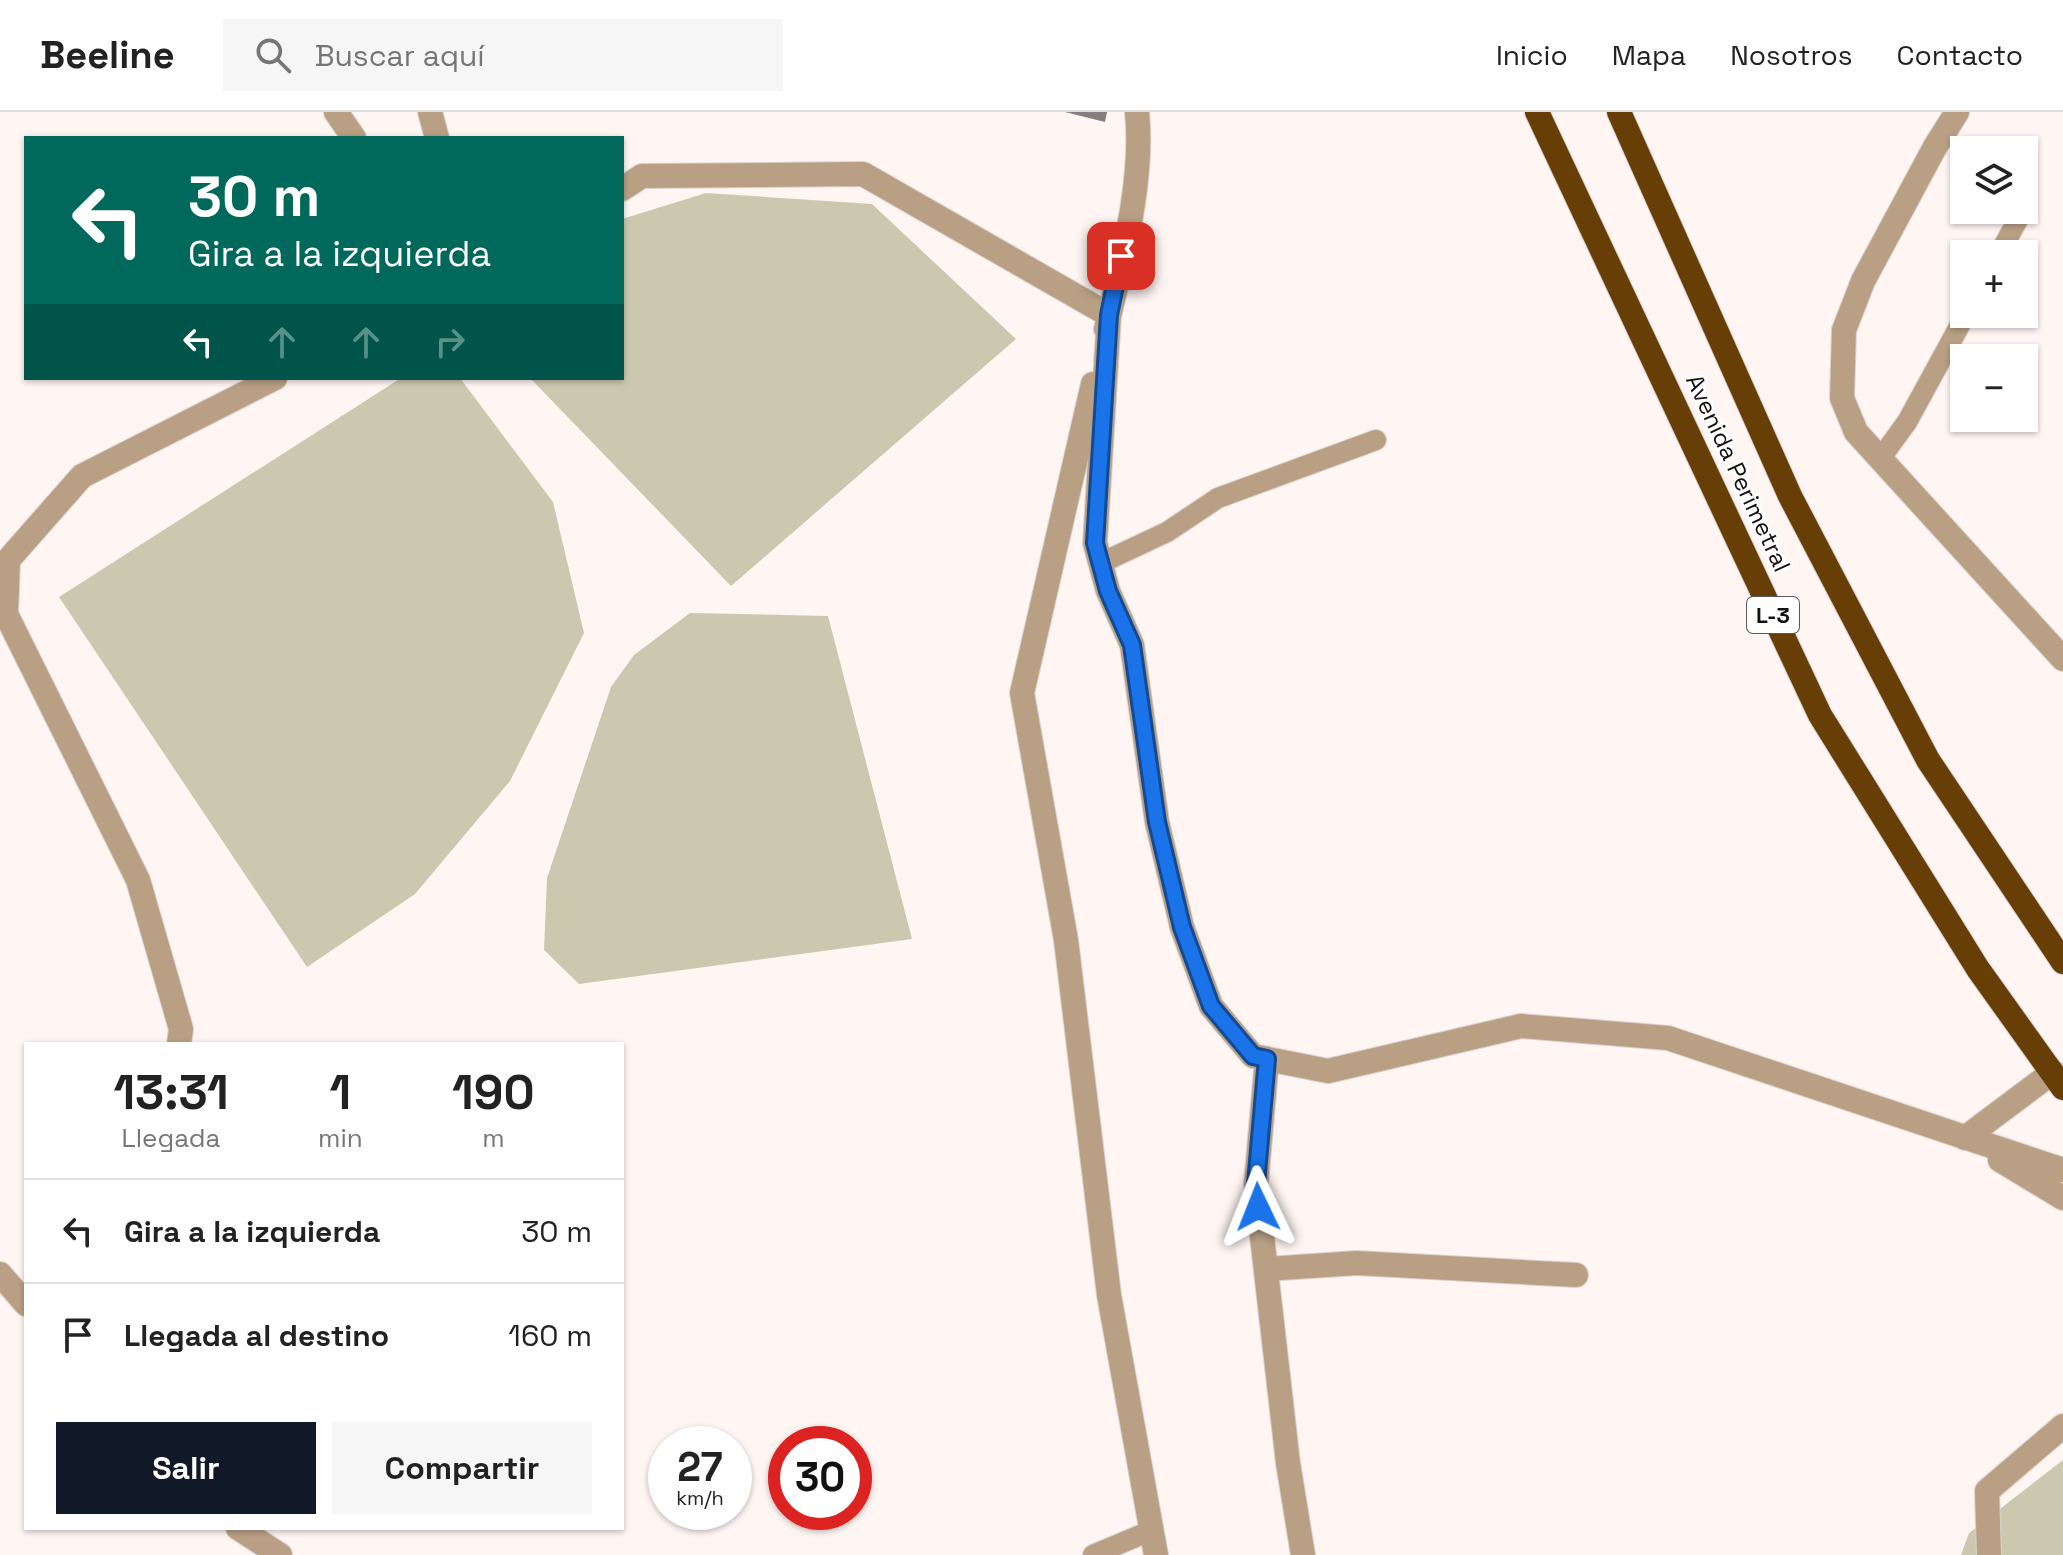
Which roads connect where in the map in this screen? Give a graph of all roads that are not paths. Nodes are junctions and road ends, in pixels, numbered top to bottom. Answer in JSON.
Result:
{"nodes":[{"id":1,"x":336,"y":112,"type":"edge"},
{"id":2,"x":430,"y":112,"type":"edge"},
{"id":3,"x":1137,"y":112,"type":"edge"},
{"id":4,"x":1537,"y":112,"type":"edge"},
{"id":5,"x":1619,"y":112,"type":"edge"},
{"id":6,"x":1957,"y":112,"type":"edge"},
{"id":7,"x":353,"y":136,"type":"edge"},
{"id":8,"x":436,"y":136,"type":"edge"},
{"id":9,"x":624,"y":188,"type":"edge"},
{"id":10,"x":1109,"y":315,"type":"junction"},
{"id":11,"x":1958,"y":328,"type":"edge"},
{"id":12,"x":271,"y":380,"type":"edge"},
{"id":13,"x":1376,"y":440,"type":"dead end"},
{"id":14,"x":1880,"y":459,"type":"junction"},
{"id":15,"x":1101,"y":563,"type":"junction"},
{"id":16,"x":2063,"y":659,"type":"edge"},
{"id":17,"x":2063,"y":962,"type":"edge"},
{"id":18,"x":179,"y":1042,"type":"edge"},
{"id":19,"x":1267,"y":1059,"type":"junction"},
{"id":20,"x":2058,"y":1080,"type":"edge"},
{"id":21,"x":1965,"y":1138,"type":"junction"},
{"id":22,"x":2063,"y":1170,"type":"edge"},
{"id":23,"x":2063,"y":1198,"type":"edge"},
{"id":24,"x":1266,"y":1269,"type":"junction"},
{"id":25,"x":0,"y":1274,"type":"edge"},
{"id":26,"x":1576,"y":1275,"type":"dead end"},
{"id":27,"x":24,"y":1300,"type":"edge"},
{"id":28,"x":2063,"y":1426,"type":"edge"},
{"id":29,"x":241,"y":1530,"type":"edge"},
{"id":30,"x":1153,"y":1543,"type":"edge"},
{"id":31,"x":280,"y":1555,"type":"edge"},
{"id":32,"x":1093,"y":1555,"type":"edge"},
{"id":33,"x":1303,"y":1555,"type":"edge"},
{"id":34,"x":1989,"y":1555,"type":"edge"}],
"edges":[{"from":1,"to":7,"type":"street"},
{"from":2,"to":8,"type":"street"},
{"from":3,"to":10,"type":"street"},
{"from":4,"to":20,"type":"highway","name":"Avenida Perimetral","number":"L-3"},
{"from":5,"to":17,"type":"highway","name":"Avenida Perimetral"},
{"from":6,"to":14,"type":"street"},
{"from":9,"to":10,"type":"street"},
{"from":10,"to":15,"type":"street"},
{"from":10,"to":30,"type":"street"},
{"from":11,"to":14,"type":"lane"},
{"from":12,"to":18,"type":"street"},
{"from":13,"to":15,"type":"lane"},
{"from":14,"to":16,"type":"street"},
{"from":15,"to":19,"type":"street"},
{"from":19,"to":21,"type":"street"},
{"from":19,"to":24,"type":"street"},
{"from":20,"to":21,"type":"street"},
{"from":21,"to":22,"type":"street"},
{"from":21,"to":23,"type":"street"},
{"from":24,"to":26,"type":"street"},
{"from":24,"to":33,"type":"street"},
{"from":25,"to":27,"type":"street"},
{"from":28,"to":34,"type":"street"},
{"from":29,"to":31,"type":"street"},
{"from":30,"to":32,"type":"lane"}]}
